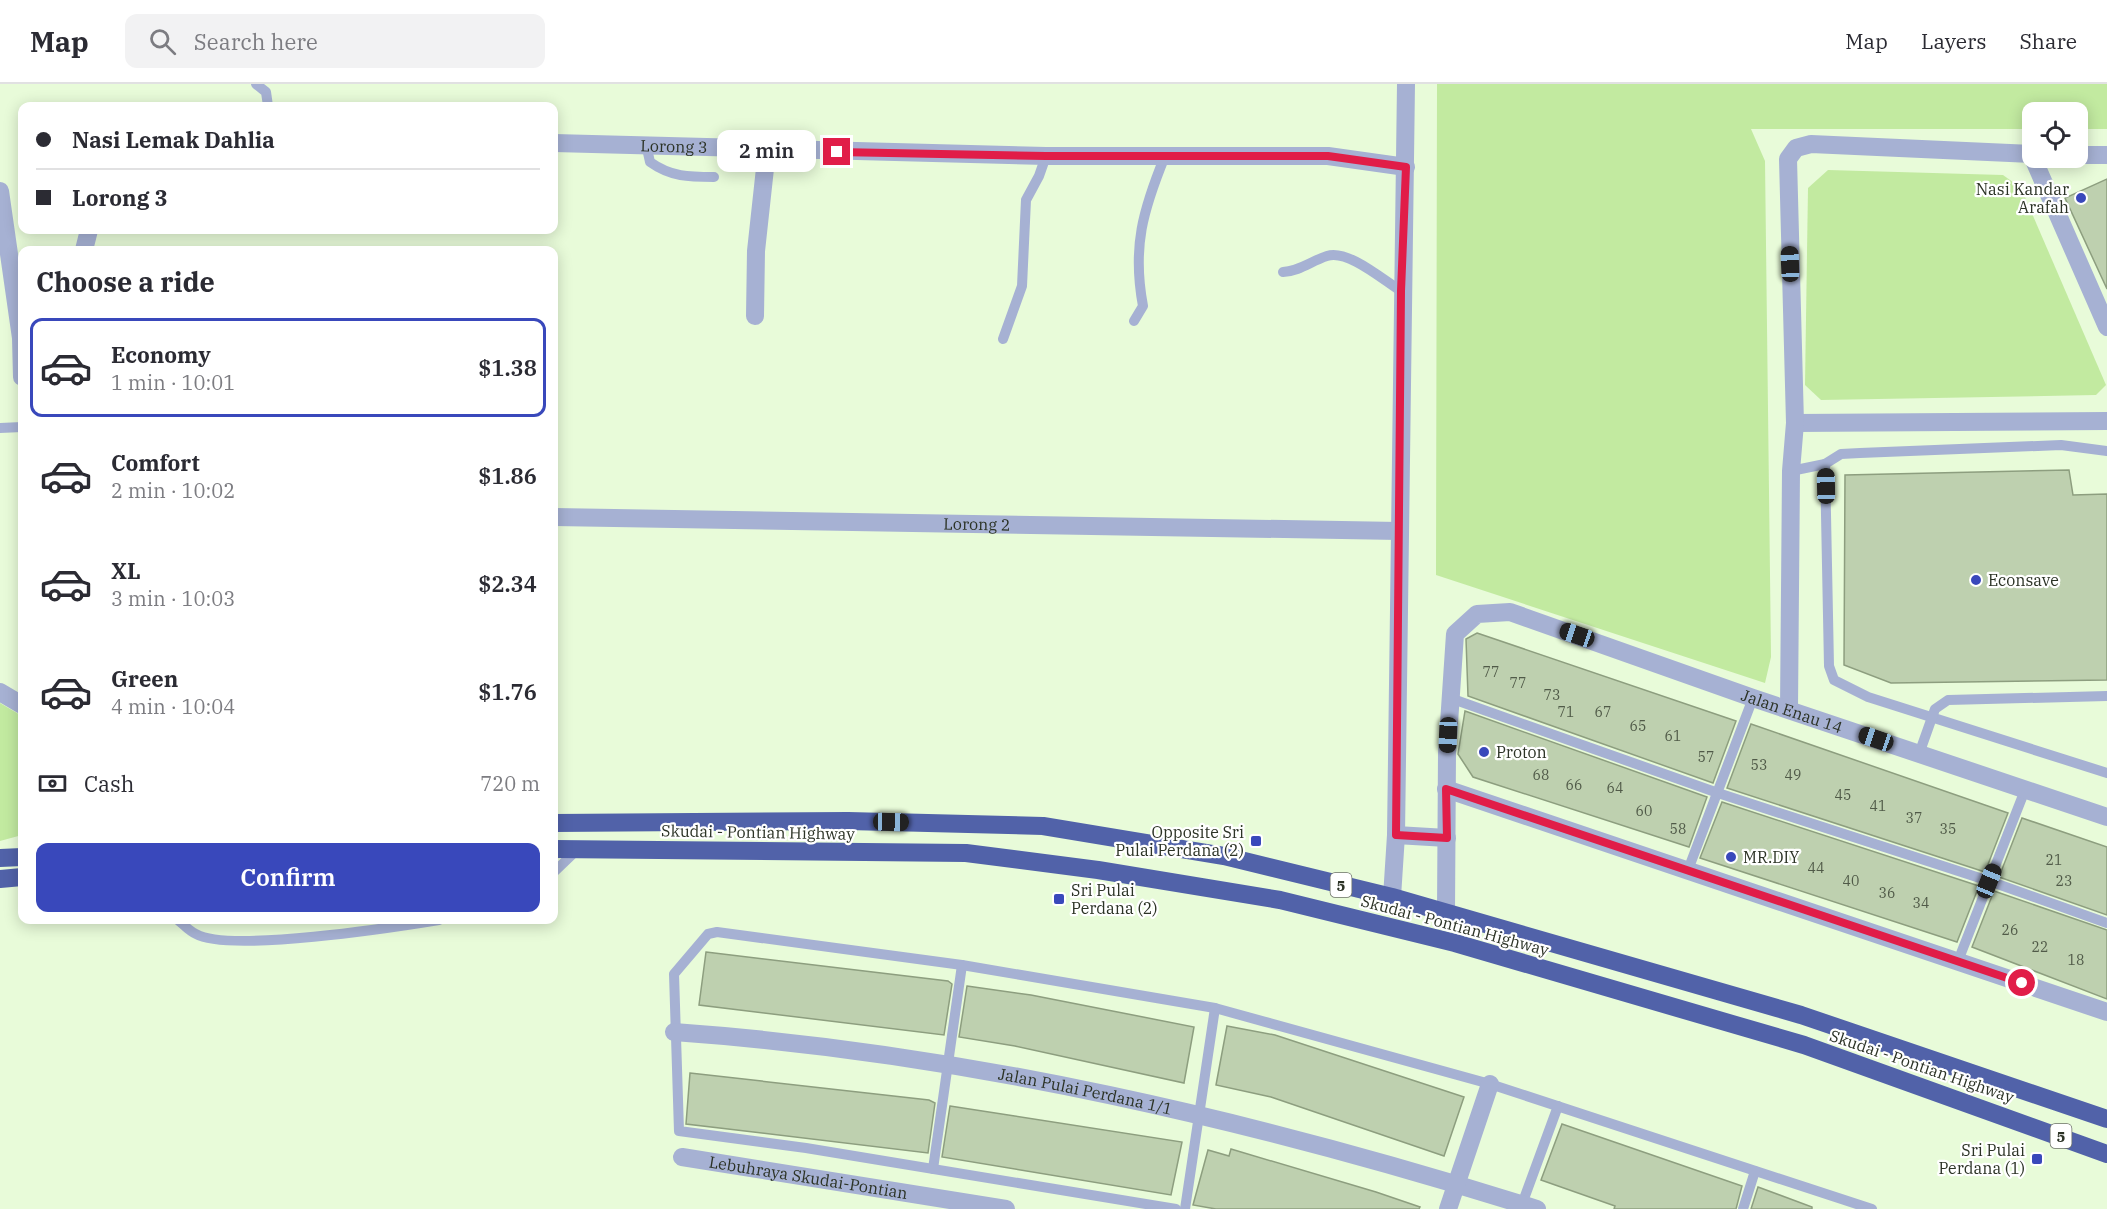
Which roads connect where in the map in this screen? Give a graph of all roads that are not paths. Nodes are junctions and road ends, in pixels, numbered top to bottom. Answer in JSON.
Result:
{"nodes":[{"id":1,"x":256,"y":84,"type":"edge"},
{"id":2,"x":1406,"y":84,"type":"edge"},
{"id":3,"x":267,"y":102,"type":"edge"},
{"id":4,"x":558,"y":143,"type":"edge"},
{"id":5,"x":646,"y":144,"type":"junction"},
{"id":6,"x":767,"y":150,"type":"junction"},
{"id":7,"x":2022,"y":155,"type":"edge"},
{"id":8,"x":2088,"y":155,"type":"edge"},
{"id":9,"x":1046,"y":156,"type":"junction"},
{"id":10,"x":1165,"y":156,"type":"junction"},
{"id":11,"x":2107,"y":156,"type":"edge"},
{"id":12,"x":1406,"y":167,"type":"junction"},
{"id":13,"x":2038,"y":168,"type":"edge"},
{"id":14,"x":714,"y":177,"type":"dead end"},
{"id":15,"x":0,"y":190,"type":"edge"},
{"id":16,"x":1283,"y":273,"type":"dead end"},
{"id":17,"x":1401,"y":291,"type":"junction"},
{"id":18,"x":18,"y":310,"type":"edge"},
{"id":19,"x":755,"y":316,"type":"dead end"},
{"id":20,"x":1134,"y":321,"type":"dead end"},
{"id":21,"x":2107,"y":327,"type":"edge"},
{"id":22,"x":1003,"y":339,"type":"dead end"},
{"id":23,"x":2107,"y":421,"type":"edge"},
{"id":24,"x":1794,"y":423,"type":"junction"},
{"id":25,"x":18,"y":427,"type":"edge"},
{"id":26,"x":0,"y":428,"type":"edge"},
{"id":27,"x":2107,"y":451,"type":"edge"},
{"id":28,"x":1825,"y":464,"type":"junction"},
{"id":29,"x":1791,"y":471,"type":"junction"},
{"id":30,"x":558,"y":517,"type":"edge"},
{"id":31,"x":1399,"y":531,"type":"junction"},
{"id":32,"x":0,"y":692,"type":"edge"},
{"id":33,"x":2107,"y":696,"type":"edge"},
{"id":34,"x":1450,"y":698,"type":"junction"},
{"id":35,"x":1753,"y":698,"type":"junction"},
{"id":36,"x":18,"y":703,"type":"edge"},
{"id":37,"x":1789,"y":709,"type":"junction"},
{"id":38,"x":1931,"y":717,"type":"junction"},
{"id":39,"x":1919,"y":754,"type":"junction"},
{"id":40,"x":2107,"y":772,"type":"edge"},
{"id":41,"x":1446,"y":789,"type":"junction"},
{"id":42,"x":2025,"y":790,"type":"junction"},
{"id":43,"x":1718,"y":793,"type":"junction"},
{"id":44,"x":2107,"y":817,"type":"edge"},
{"id":45,"x":558,"y":823,"type":"edge"},
{"id":46,"x":1396,"y":835,"type":"junction"},
{"id":47,"x":1447,"y":838,"type":"junction"},
{"id":48,"x":580,"y":848,"type":"junction"},
{"id":49,"x":558,"y":849,"type":"edge"},
{"id":50,"x":18,"y":857,"type":"edge"},
{"id":51,"x":0,"y":858,"type":"edge"},
{"id":52,"x":558,"y":868,"type":"edge"},
{"id":53,"x":1688,"y":870,"type":"junction"},
{"id":54,"x":18,"y":877,"type":"edge"},
{"id":55,"x":0,"y":879,"type":"edge"},
{"id":56,"x":1989,"y":881,"type":"junction"},
{"id":57,"x":1392,"y":897,"type":"junction"},
{"id":58,"x":1446,"y":912,"type":"junction"},
{"id":59,"x":2107,"y":923,"type":"edge"},
{"id":60,"x":183,"y":924,"type":"edge"},
{"id":61,"x":417,"y":924,"type":"edge"},
{"id":62,"x":1958,"y":961,"type":"junction"},
{"id":63,"x":962,"y":965,"type":"junction"},
{"id":64,"x":1215,"y":1008,"type":"junction"},
{"id":65,"x":2107,"y":1012,"type":"edge"},
{"id":66,"x":674,"y":1032,"type":"junction"},
{"id":67,"x":947,"y":1064,"type":"junction"},
{"id":68,"x":1490,"y":1084,"type":"junction"},
{"id":69,"x":1558,"y":1106,"type":"junction"},
{"id":70,"x":1199,"y":1114,"type":"junction"},
{"id":71,"x":2107,"y":1119,"type":"edge"},
{"id":72,"x":2107,"y":1154,"type":"edge"},
{"id":73,"x":682,"y":1157,"type":"dead end"},
{"id":74,"x":933,"y":1169,"type":"junction"},
{"id":75,"x":1755,"y":1171,"type":"junction"},
{"id":76,"x":1455,"y":1183,"type":"junction"},
{"id":77,"x":1486,"y":1201,"type":"edge"},
{"id":78,"x":1527,"y":1208,"type":"edge"},
{"id":79,"x":1006,"y":1209,"type":"edge"},
{"id":80,"x":1176,"y":1209,"type":"edge"},
{"id":81,"x":1185,"y":1209,"type":"edge"},
{"id":82,"x":1448,"y":1209,"type":"edge"},
{"id":83,"x":1743,"y":1209,"type":"edge"},
{"id":84,"x":1872,"y":1209,"type":"edge"}],
"edges":[{"from":1,"to":3,"type":"lane"},
{"from":2,"to":12,"type":"street"},
{"from":4,"to":5,"type":"street","name":"Lorong 3"},
{"from":5,"to":6,"type":"street","name":"Lorong 3"},
{"from":5,"to":14,"type":"lane"},
{"from":6,"to":9,"type":"street","name":"Lorong 3"},
{"from":6,"to":19,"type":"street"},
{"from":7,"to":24,"type":"street"},
{"from":8,"to":11,"type":"street"},
{"from":9,"to":10,"type":"street","name":"Lorong 3"},
{"from":9,"to":22,"type":"lane"},
{"from":10,"to":12,"type":"street","name":"Lorong 3"},
{"from":10,"to":20,"type":"lane"},
{"from":12,"to":17,"type":"street"},
{"from":13,"to":21,"type":"street"},
{"from":15,"to":18,"type":"street"},
{"from":16,"to":17,"type":"lane"},
{"from":17,"to":31,"type":"street"},
{"from":23,"to":24,"type":"street"},
{"from":24,"to":29,"type":"street"},
{"from":25,"to":26,"type":"lane"},
{"from":27,"to":28,"type":"lane"},
{"from":28,"to":29,"type":"lane"},
{"from":28,"to":38,"type":"lane"},
{"from":29,"to":37,"type":"street"},
{"from":30,"to":31,"type":"street","name":"Lorong 2"},
{"from":31,"to":46,"type":"street"},
{"from":32,"to":36,"type":"street"},
{"from":33,"to":38,"type":"lane"},
{"from":34,"to":35,"type":"street","name":"Jalan Enau 14"},
{"from":34,"to":41,"type":"street"},
{"from":34,"to":43,"type":"lane"},
{"from":35,"to":37,"type":"street","name":"Jalan Enau 14"},
{"from":35,"to":43,"type":"lane"},
{"from":37,"to":39,"type":"street","name":"Jalan Enau 14"},
{"from":38,"to":39,"type":"lane"},
{"from":38,"to":40,"type":"lane"},
{"from":39,"to":42,"type":"street","name":"Jalan Enau 14"},
{"from":41,"to":47,"type":"street"},
{"from":41,"to":53,"type":"street"},
{"from":42,"to":44,"type":"street","name":"Jalan Enau 14"},
{"from":42,"to":56,"type":"lane"},
{"from":43,"to":53,"type":"lane"},
{"from":43,"to":56,"type":"lane"},
{"from":45,"to":57,"type":"highway","name":"Skudai - Pontian Highway","number":"5"},
{"from":46,"to":47,"type":"street"},
{"from":46,"to":57,"type":"street"},
{"from":47,"to":58,"type":"street"},
{"from":48,"to":49,"type":"highway","name":"Skudai - Pontian Highway","number":"5"},
{"from":48,"to":52,"type":"lane"},
{"from":48,"to":72,"type":"highway","name":"Skudai - Pontian Highway","number":"5"},
{"from":50,"to":51,"type":"highway"},
{"from":53,"to":62,"type":"street"},
{"from":54,"to":55,"type":"highway"},
{"from":56,"to":59,"type":"lane"},
{"from":56,"to":62,"type":"lane"},
{"from":57,"to":58,"type":"highway","name":"Skudai - Pontian Highway","number":"5"},
{"from":58,"to":71,"type":"highway","name":"Skudai - Pontian Highway","number":"5"},
{"from":60,"to":61,"type":"lane"},
{"from":62,"to":65,"type":"street"},
{"from":63,"to":64,"type":"lane"},
{"from":63,"to":66,"type":"lane"},
{"from":63,"to":67,"type":"lane"},
{"from":64,"to":68,"type":"lane"},
{"from":64,"to":70,"type":"lane"},
{"from":66,"to":67,"type":"street","name":"Jalan Pulai Perdana 1/1"},
{"from":66,"to":74,"type":"lane"},
{"from":67,"to":70,"type":"street","name":"Jalan Pulai Perdana 1/1"},
{"from":67,"to":74,"type":"lane"},
{"from":68,"to":69,"type":"lane"},
{"from":68,"to":76,"type":"street"},
{"from":69,"to":75,"type":"lane"},
{"from":69,"to":78,"type":"lane"},
{"from":70,"to":76,"type":"street","name":"Jalan Pulai Perdana 1/1"},
{"from":70,"to":81,"type":"lane"},
{"from":73,"to":79,"type":"street","name":"Lebuhraya Skudai-Pontian"},
{"from":74,"to":80,"type":"lane"},
{"from":75,"to":83,"type":"lane"},
{"from":75,"to":84,"type":"lane"},
{"from":76,"to":77,"type":"street","name":"Jalan Pulai Perdana 1/1"},
{"from":76,"to":82,"type":"street"},
{"from":77,"to":78,"type":"street","name":"Jalan Pulai Perdana 1/1"}]}
